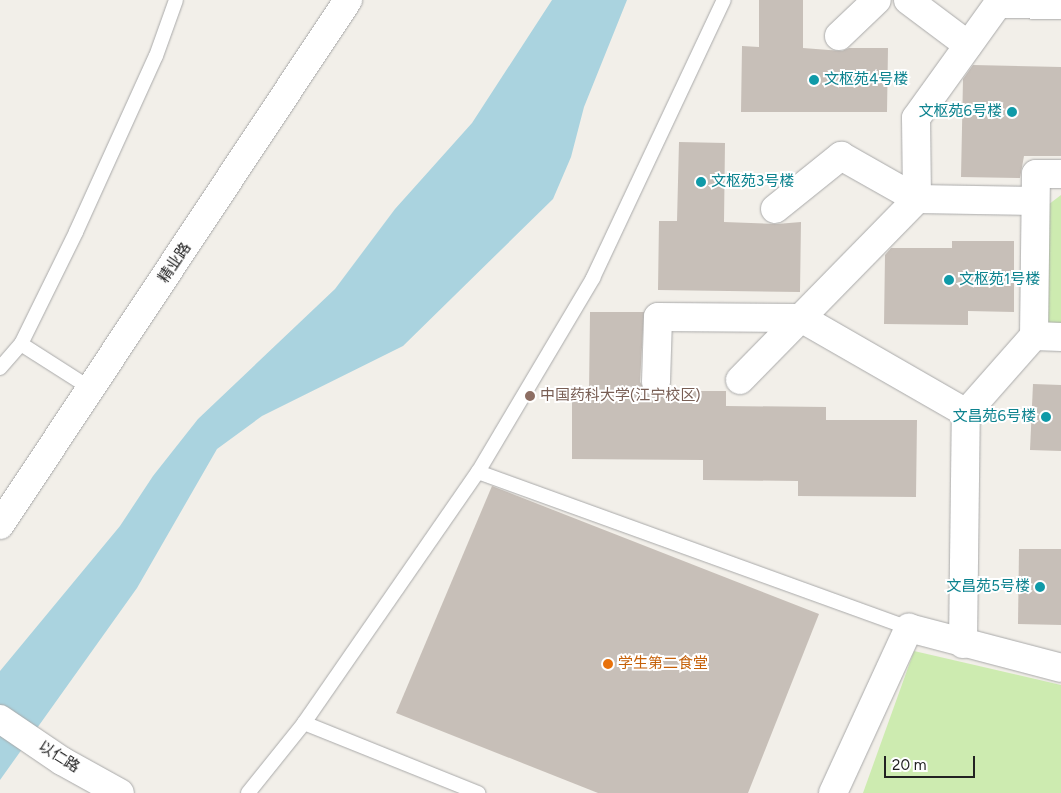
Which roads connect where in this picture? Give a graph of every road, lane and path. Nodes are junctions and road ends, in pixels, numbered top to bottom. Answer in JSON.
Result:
{"nodes":[{"id":1,"x":176,"y":0,"type":"edge"},
{"id":2,"x":348,"y":0,"type":"edge"},
{"id":3,"x":724,"y":0,"type":"edge"},
{"id":4,"x":877,"y":0,"type":"edge"},
{"id":5,"x":908,"y":0,"type":"edge"},
{"id":6,"x":1061,"y":5,"type":"edge"},
{"id":7,"x":839,"y":36,"type":"dead end"},
{"id":8,"x":968,"y":45,"type":"junction"},
{"id":9,"x":1061,"y":174,"type":"edge"},
{"id":10,"x":917,"y":199,"type":"junction"},
{"id":11,"x":1035,"y":202,"type":"junction"},
{"id":12,"x":775,"y":209,"type":"dead end"},
{"id":13,"x":801,"y":318,"type":"junction"},
{"id":14,"x":1034,"y":336,"type":"junction"},
{"id":15,"x":1061,"y":337,"type":"edge"},
{"id":16,"x":21,"y":344,"type":"junction"},
{"id":17,"x":0,"y":368,"type":"edge"},
{"id":18,"x":740,"y":380,"type":"dead end"},
{"id":19,"x":656,"y":382,"type":"dead end"},
{"id":20,"x":90,"y":388,"type":"junction"},
{"id":21,"x":966,"y":413,"type":"junction"},
{"id":22,"x":478,"y":472,"type":"junction"},
{"id":23,"x":0,"y":525,"type":"edge"},
{"id":24,"x":909,"y":628,"type":"junction"},
{"id":25,"x":963,"y":644,"type":"junction"},
{"id":26,"x":1061,"y":668,"type":"edge"},
{"id":27,"x":0,"y":719,"type":"edge"},
{"id":28,"x":304,"y":723,"type":"junction"},
{"id":29,"x":120,"y":793,"type":"edge"},
{"id":30,"x":248,"y":793,"type":"edge"},
{"id":31,"x":478,"y":793,"type":"edge"},
{"id":32,"x":833,"y":793,"type":"edge"}],
"edges":[{"from":1,"to":16,"type":"lane"},
{"from":2,"to":20,"type":"street","name":"精业路"},
{"from":3,"to":22,"type":"lane"},
{"from":4,"to":7,"type":"street"},
{"from":5,"to":8,"type":"street"},
{"from":6,"to":8,"type":"street"},
{"from":8,"to":10,"type":"street"},
{"from":9,"to":11,"type":"street"},
{"from":10,"to":11,"type":"street"},
{"from":10,"to":12,"type":"street"},
{"from":10,"to":13,"type":"street"},
{"from":11,"to":14,"type":"street"},
{"from":13,"to":18,"type":"street"},
{"from":13,"to":19,"type":"street"},
{"from":13,"to":21,"type":"street"},
{"from":14,"to":15,"type":"street"},
{"from":14,"to":21,"type":"street"},
{"from":16,"to":17,"type":"lane"},
{"from":16,"to":20,"type":"lane"},
{"from":20,"to":23,"type":"street","name":"精业路"},
{"from":21,"to":25,"type":"street"},
{"from":22,"to":24,"type":"lane"},
{"from":22,"to":28,"type":"lane"},
{"from":24,"to":25,"type":"street"},
{"from":24,"to":32,"type":"street"},
{"from":25,"to":26,"type":"street"},
{"from":27,"to":29,"type":"street","name":"以仁路"},
{"from":28,"to":30,"type":"lane"},
{"from":28,"to":31,"type":"lane"}]}
